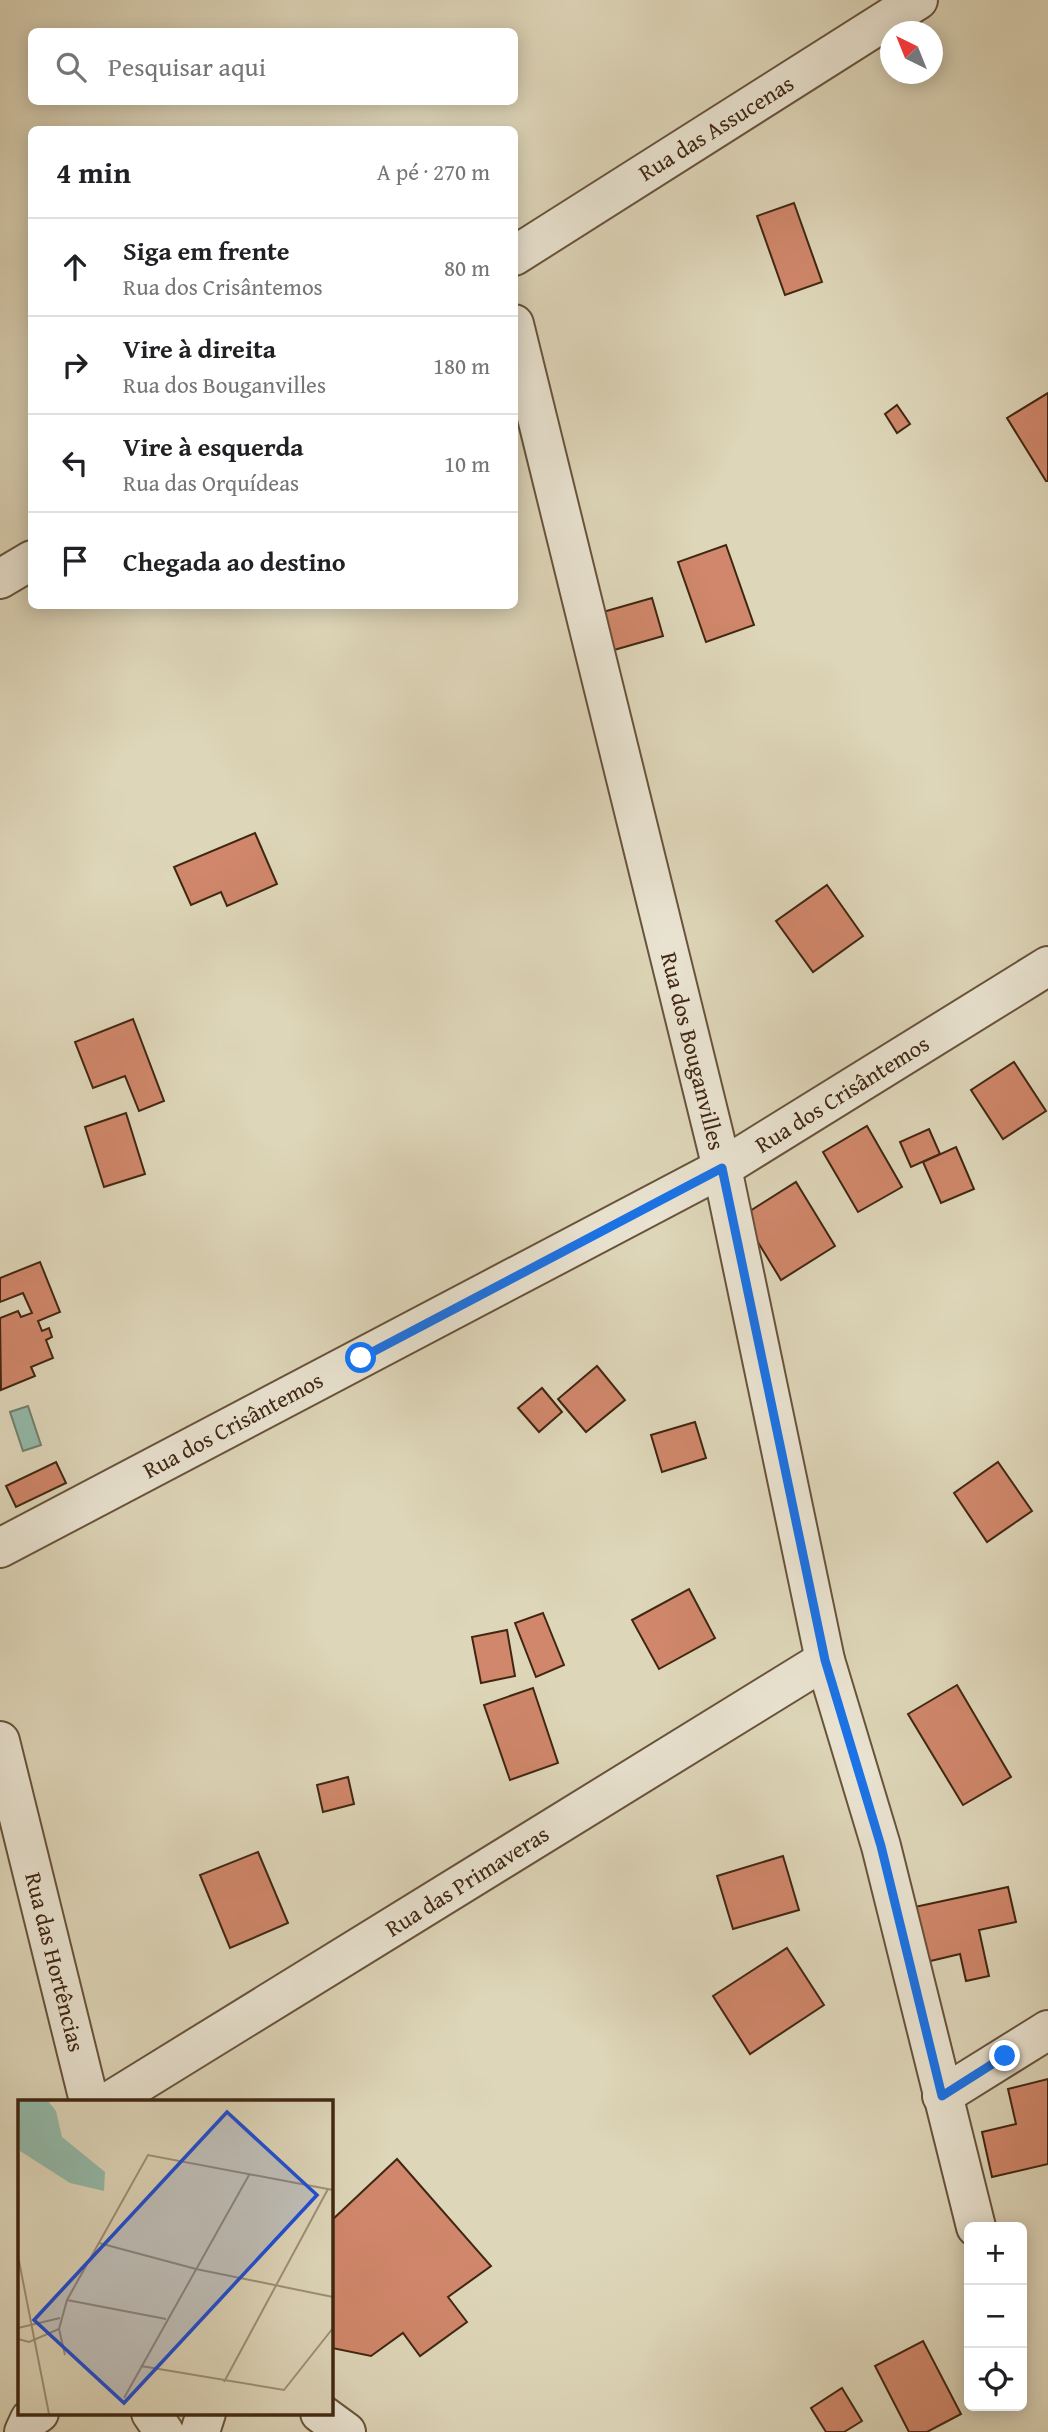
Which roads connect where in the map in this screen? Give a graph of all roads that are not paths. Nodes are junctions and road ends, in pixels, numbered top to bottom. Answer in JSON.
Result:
{"nodes":[{"id":1,"x":918,"y":0,"type":"edge"},
{"id":2,"x":518,"y":253,"type":"edge"},
{"id":3,"x":518,"y":340,"type":"edge"},
{"id":4,"x":28,"y":562,"type":"edge"},
{"id":5,"x":0,"y":579,"type":"edge"},
{"id":6,"x":1048,"y":966,"type":"edge"},
{"id":7,"x":722,"y":1168,"type":"junction"},
{"id":8,"x":0,"y":1548,"type":"edge"},
{"id":9,"x":825,"y":1660,"type":"junction"},
{"id":10,"x":0,"y":1741,"type":"edge"},
{"id":11,"x":1048,"y":2030,"type":"edge"},
{"id":12,"x":942,"y":2096,"type":"junction"},
{"id":13,"x":89,"y":2100,"type":"edge"},
{"id":14,"x":112,"y":2100,"type":"edge"},
{"id":15,"x":975,"y":2222,"type":"edge"},
{"id":16,"x":36,"y":2414,"type":"edge"},
{"id":17,"x":152,"y":2414,"type":"edge"},
{"id":18,"x":206,"y":2414,"type":"edge"},
{"id":19,"x":321,"y":2414,"type":"edge"},
{"id":20,"x":24,"y":2432,"type":"edge"},
{"id":21,"x":164,"y":2432,"type":"edge"},
{"id":22,"x":200,"y":2432,"type":"edge"},
{"id":23,"x":346,"y":2432,"type":"edge"}],
"edges":[{"from":1,"to":2,"type":"street","name":"Rua das Assucenas"},
{"from":3,"to":7,"type":"street","name":"Rua dos Bouganvilles"},
{"from":4,"to":5,"type":"street"},
{"from":6,"to":7,"type":"street","name":"Rua dos Crisântemos"},
{"from":7,"to":8,"type":"street","name":"Rua dos Crisântemos"},
{"from":7,"to":9,"type":"street","name":"Rua dos Bouganvilles"},
{"from":9,"to":12,"type":"street","name":"Rua dos Bouganvilles"},
{"from":9,"to":14,"type":"street","name":"Rua das Primaveras"},
{"from":10,"to":13,"type":"street","name":"Rua das Hortências"},
{"from":11,"to":12,"type":"street"},
{"from":12,"to":15,"type":"street","name":"Rua dos Bouganvilles"},
{"from":16,"to":20,"type":"street"},
{"from":17,"to":21,"type":"street"},
{"from":18,"to":22,"type":"street"},
{"from":19,"to":23,"type":"street"}]}
